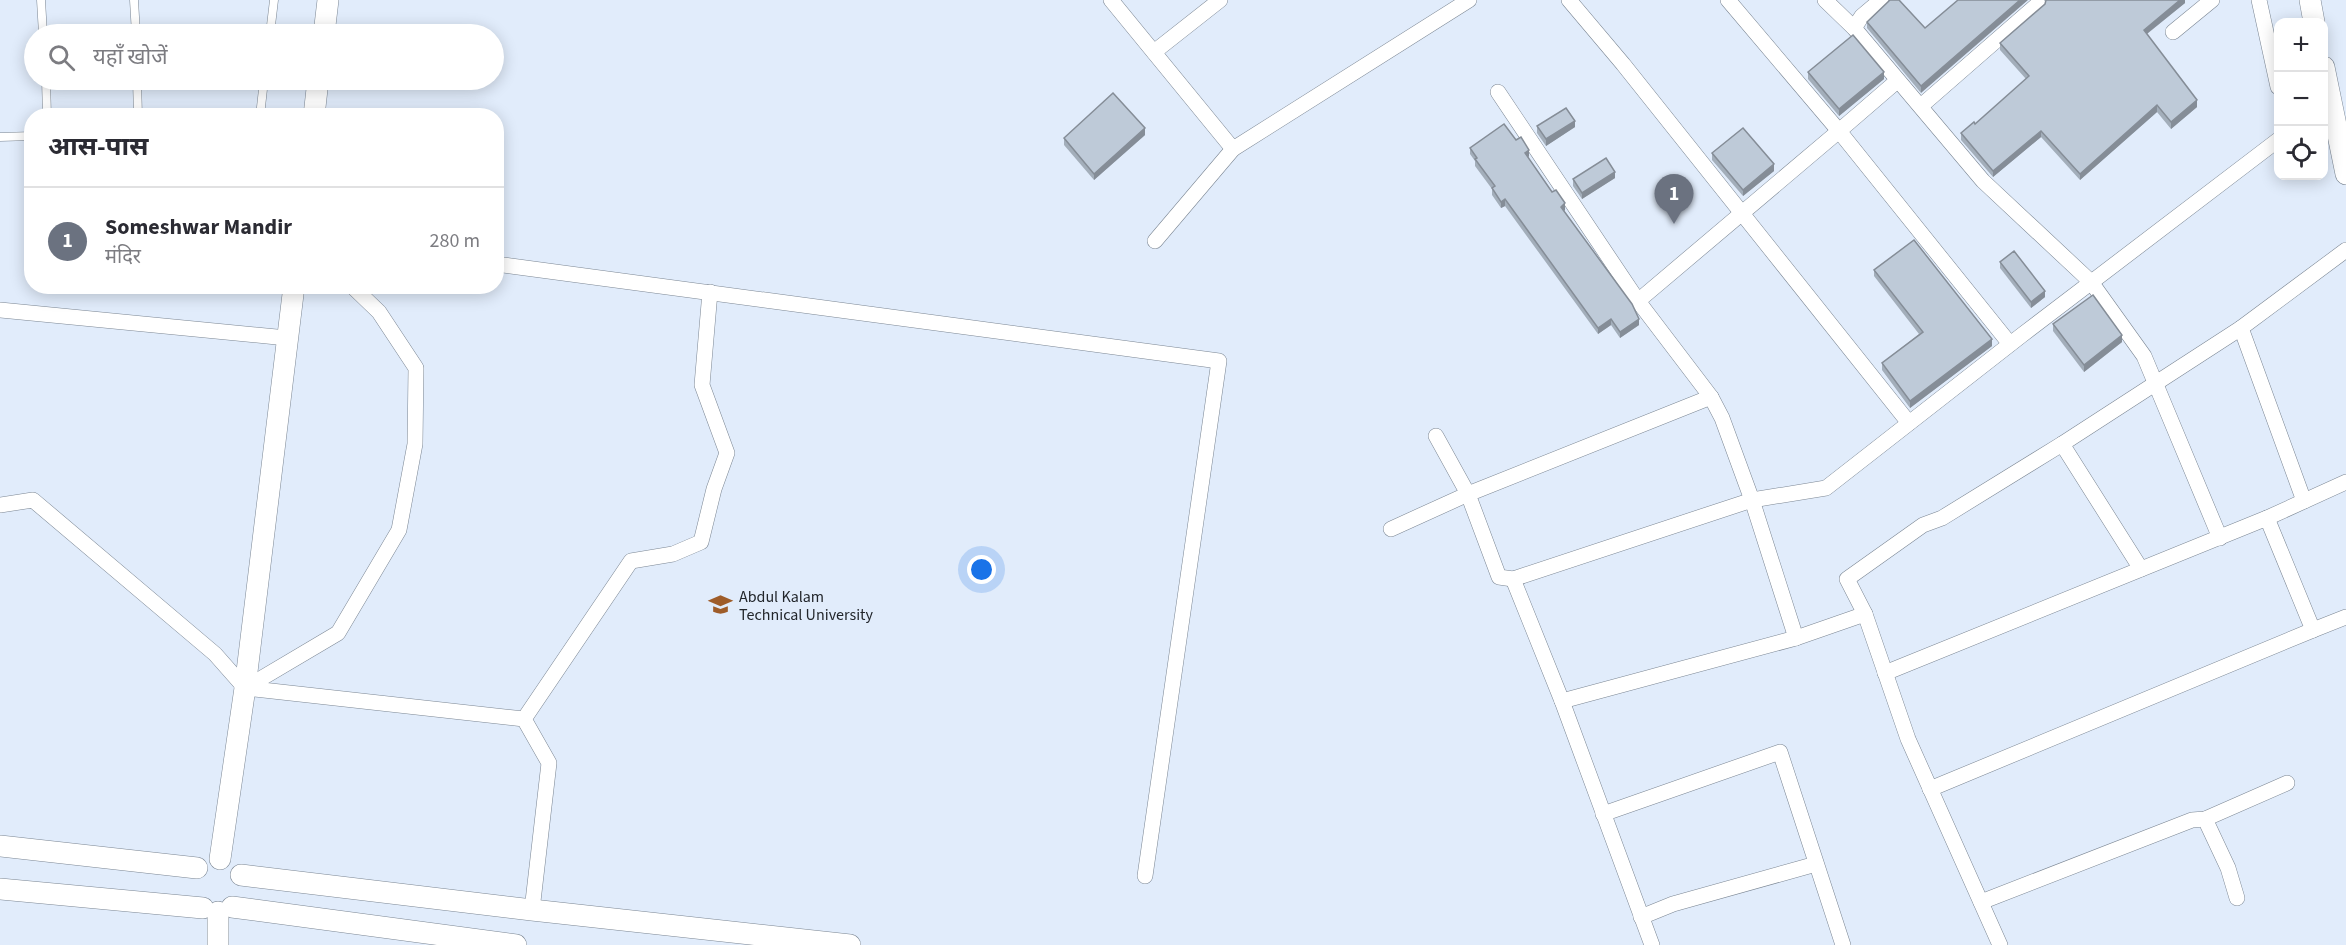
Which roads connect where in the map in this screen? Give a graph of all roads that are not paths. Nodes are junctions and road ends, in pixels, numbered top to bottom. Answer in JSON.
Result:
{"nodes":[{"id":1,"x":41,"y":0,"type":"edge"},
{"id":2,"x":134,"y":0,"type":"edge"},
{"id":3,"x":274,"y":0,"type":"edge"},
{"id":4,"x":328,"y":0,"type":"edge"},
{"id":5,"x":1111,"y":0,"type":"edge"},
{"id":6,"x":1220,"y":0,"type":"edge"},
{"id":7,"x":1469,"y":0,"type":"edge"},
{"id":8,"x":1569,"y":0,"type":"edge"},
{"id":9,"x":1728,"y":0,"type":"edge"},
{"id":10,"x":1825,"y":0,"type":"edge"},
{"id":11,"x":1881,"y":0,"type":"edge"},
{"id":12,"x":2212,"y":0,"type":"edge"},
{"id":13,"x":2259,"y":0,"type":"edge"},
{"id":14,"x":2310,"y":0,"type":"edge"},
{"id":15,"x":2038,"y":4,"type":"dead end"},
{"id":16,"x":2313,"y":18,"type":"edge"},
{"id":17,"x":42,"y":24,"type":"edge"},
{"id":18,"x":135,"y":24,"type":"edge"},
{"id":19,"x":271,"y":24,"type":"edge"},
{"id":20,"x":325,"y":24,"type":"edge"},
{"id":21,"x":1854,"y":28,"type":"junction"},
{"id":22,"x":2173,"y":32,"type":"dead end"},
{"id":23,"x":1154,"y":52,"type":"junction"},
{"id":24,"x":2275,"y":72,"type":"edge"},
{"id":25,"x":1897,"y":81,"type":"junction"},
{"id":26,"x":46,"y":90,"type":"edge"},
{"id":27,"x":137,"y":90,"type":"edge"},
{"id":28,"x":263,"y":90,"type":"edge"},
{"id":29,"x":317,"y":90,"type":"edge"},
{"id":30,"x":1498,"y":92,"type":"dead end"},
{"id":31,"x":1921,"y":106,"type":"junction"},
{"id":32,"x":47,"y":108,"type":"edge"},
{"id":33,"x":138,"y":108,"type":"edge"},
{"id":34,"x":261,"y":108,"type":"edge"},
{"id":35,"x":315,"y":108,"type":"edge"},
{"id":36,"x":2328,"y":112,"type":"edge"},
{"id":37,"x":1839,"y":131,"type":"junction"},
{"id":38,"x":24,"y":136,"type":"edge"},
{"id":39,"x":0,"y":137,"type":"edge"},
{"id":40,"x":2274,"y":143,"type":"edge"},
{"id":41,"x":1233,"y":149,"type":"junction"},
{"id":42,"x":2346,"y":174,"type":"edge"},
{"id":43,"x":1743,"y":215,"type":"junction"},
{"id":44,"x":1155,"y":241,"type":"dead end"},
{"id":45,"x":2346,"y":250,"type":"edge"},
{"id":46,"x":504,"y":265,"type":"edge"},
{"id":47,"x":2091,"y":282,"type":"junction"},
{"id":48,"x":710,"y":292,"type":"junction"},
{"id":49,"x":293,"y":294,"type":"edge"},
{"id":50,"x":360,"y":294,"type":"edge"},
{"id":51,"x":1638,"y":301,"type":"junction"},
{"id":52,"x":0,"y":310,"type":"edge"},
{"id":53,"x":2241,"y":327,"type":"junction"},
{"id":54,"x":287,"y":338,"type":"junction"},
{"id":55,"x":2010,"y":344,"type":"junction"},
{"id":56,"x":2154,"y":384,"type":"junction"},
{"id":57,"x":1711,"y":397,"type":"junction"},
{"id":58,"x":1909,"y":423,"type":"junction"},
{"id":59,"x":1437,"y":436,"type":"dead end"},
{"id":60,"x":2062,"y":444,"type":"junction"},
{"id":61,"x":2346,"y":482,"type":"edge"},
{"id":62,"x":1468,"y":494,"type":"junction"},
{"id":63,"x":1752,"y":500,"type":"junction"},
{"id":64,"x":2304,"y":501,"type":"junction"},
{"id":65,"x":0,"y":505,"type":"edge"},
{"id":66,"x":2267,"y":518,"type":"junction"},
{"id":67,"x":1391,"y":529,"type":"dead end"},
{"id":68,"x":2220,"y":537,"type":"junction"},
{"id":69,"x":2141,"y":569,"type":"junction"},
{"id":70,"x":1513,"y":579,"type":"junction"},
{"id":71,"x":1865,"y":614,"type":"junction"},
{"id":72,"x":2346,"y":617,"type":"edge"},
{"id":73,"x":2313,"y":630,"type":"junction"},
{"id":74,"x":1796,"y":638,"type":"junction"},
{"id":75,"x":1885,"y":673,"type":"junction"},
{"id":76,"x":245,"y":688,"type":"junction"},
{"id":77,"x":1562,"y":701,"type":"junction"},
{"id":78,"x":524,"y":719,"type":"junction"},
{"id":79,"x":2287,"y":783,"type":"dead end"},
{"id":80,"x":1930,"y":789,"type":"junction"},
{"id":81,"x":1603,"y":814,"type":"junction"},
{"id":82,"x":2205,"y":819,"type":"junction"},
{"id":83,"x":0,"y":846,"type":"edge"},
{"id":84,"x":220,"y":859,"type":"junction"},
{"id":85,"x":1816,"y":864,"type":"junction"},
{"id":86,"x":196,"y":868,"type":"junction"},
{"id":87,"x":241,"y":875,"type":"junction"},
{"id":88,"x":1145,"y":876,"type":"dead end"},
{"id":89,"x":0,"y":889,"type":"edge"},
{"id":90,"x":2237,"y":898,"type":"dead end"},
{"id":91,"x":1981,"y":902,"type":"junction"},
{"id":92,"x":218,"y":909,"type":"junction"},
{"id":93,"x":532,"y":910,"type":"junction"},
{"id":94,"x":1641,"y":917,"type":"junction"},
{"id":95,"x":218,"y":945,"type":"edge"},
{"id":96,"x":516,"y":945,"type":"edge"},
{"id":97,"x":850,"y":945,"type":"edge"},
{"id":98,"x":1652,"y":945,"type":"edge"},
{"id":99,"x":1843,"y":945,"type":"edge"},
{"id":100,"x":2000,"y":945,"type":"edge"}],
"edges":[{"from":1,"to":17,"type":"lane"},
{"from":2,"to":18,"type":"lane"},
{"from":3,"to":19,"type":"lane"},
{"from":4,"to":20,"type":"street"},
{"from":5,"to":23,"type":"street"},
{"from":6,"to":23,"type":"street"},
{"from":7,"to":41,"type":"street"},
{"from":8,"to":43,"type":"street"},
{"from":9,"to":37,"type":"street"},
{"from":10,"to":21,"type":"street"},
{"from":11,"to":21,"type":"street"},
{"from":12,"to":22,"type":"street"},
{"from":13,"to":24,"type":"street"},
{"from":14,"to":16,"type":"street"},
{"from":15,"to":31,"type":"street"},
{"from":21,"to":25,"type":"street"},
{"from":23,"to":41,"type":"street"},
{"from":25,"to":31,"type":"street"},
{"from":25,"to":37,"type":"street"},
{"from":26,"to":32,"type":"lane"},
{"from":27,"to":33,"type":"lane"},
{"from":28,"to":34,"type":"lane"},
{"from":29,"to":35,"type":"street"},
{"from":30,"to":51,"type":"street"},
{"from":31,"to":47,"type":"street"},
{"from":36,"to":42,"type":"street"},
{"from":37,"to":43,"type":"street"},
{"from":37,"to":55,"type":"street"},
{"from":38,"to":39,"type":"lane"},
{"from":40,"to":47,"type":"street"},
{"from":41,"to":44,"type":"street"},
{"from":43,"to":51,"type":"street"},
{"from":43,"to":58,"type":"street"},
{"from":45,"to":53,"type":"street"},
{"from":46,"to":48,"type":"street"},
{"from":47,"to":55,"type":"street"},
{"from":47,"to":56,"type":"street"},
{"from":48,"to":78,"type":"street"},
{"from":48,"to":88,"type":"street"},
{"from":49,"to":54,"type":"street"},
{"from":50,"to":76,"type":"street"},
{"from":51,"to":57,"type":"street"},
{"from":52,"to":54,"type":"street"},
{"from":53,"to":56,"type":"street"},
{"from":53,"to":64,"type":"street"},
{"from":54,"to":76,"type":"street"},
{"from":55,"to":58,"type":"street"},
{"from":56,"to":60,"type":"street"},
{"from":56,"to":68,"type":"street"},
{"from":57,"to":62,"type":"street"},
{"from":57,"to":63,"type":"street"},
{"from":58,"to":63,"type":"street"},
{"from":59,"to":62,"type":"street"},
{"from":60,"to":69,"type":"street"},
{"from":60,"to":71,"type":"street"},
{"from":61,"to":64,"type":"street"},
{"from":62,"to":67,"type":"street"},
{"from":62,"to":70,"type":"street"},
{"from":63,"to":70,"type":"street"},
{"from":63,"to":74,"type":"street"},
{"from":64,"to":66,"type":"street"},
{"from":65,"to":76,"type":"street"},
{"from":66,"to":68,"type":"street"},
{"from":66,"to":73,"type":"street"},
{"from":68,"to":69,"type":"street"},
{"from":69,"to":75,"type":"street"},
{"from":70,"to":77,"type":"street"},
{"from":71,"to":74,"type":"street"},
{"from":71,"to":75,"type":"street"},
{"from":72,"to":73,"type":"street"},
{"from":73,"to":80,"type":"street"},
{"from":74,"to":77,"type":"street"},
{"from":75,"to":80,"type":"street"},
{"from":76,"to":78,"type":"street"},
{"from":76,"to":84,"type":"street"},
{"from":77,"to":81,"type":"street"},
{"from":78,"to":93,"type":"street"},
{"from":79,"to":82,"type":"street"},
{"from":80,"to":91,"type":"street"},
{"from":81,"to":85,"type":"street"},
{"from":81,"to":94,"type":"street"},
{"from":82,"to":90,"type":"street"},
{"from":82,"to":91,"type":"street"},
{"from":83,"to":86,"type":"street"},
{"from":84,"to":86,"type":"street"},
{"from":84,"to":87,"type":"street"},
{"from":85,"to":94,"type":"street"},
{"from":85,"to":99,"type":"street"},
{"from":86,"to":92,"type":"street"},
{"from":87,"to":92,"type":"street"},
{"from":87,"to":93,"type":"street"},
{"from":89,"to":92,"type":"street"},
{"from":91,"to":100,"type":"street"},
{"from":92,"to":95,"type":"street"},
{"from":92,"to":96,"type":"street"},
{"from":93,"to":97,"type":"street"},
{"from":94,"to":98,"type":"street"}]}
